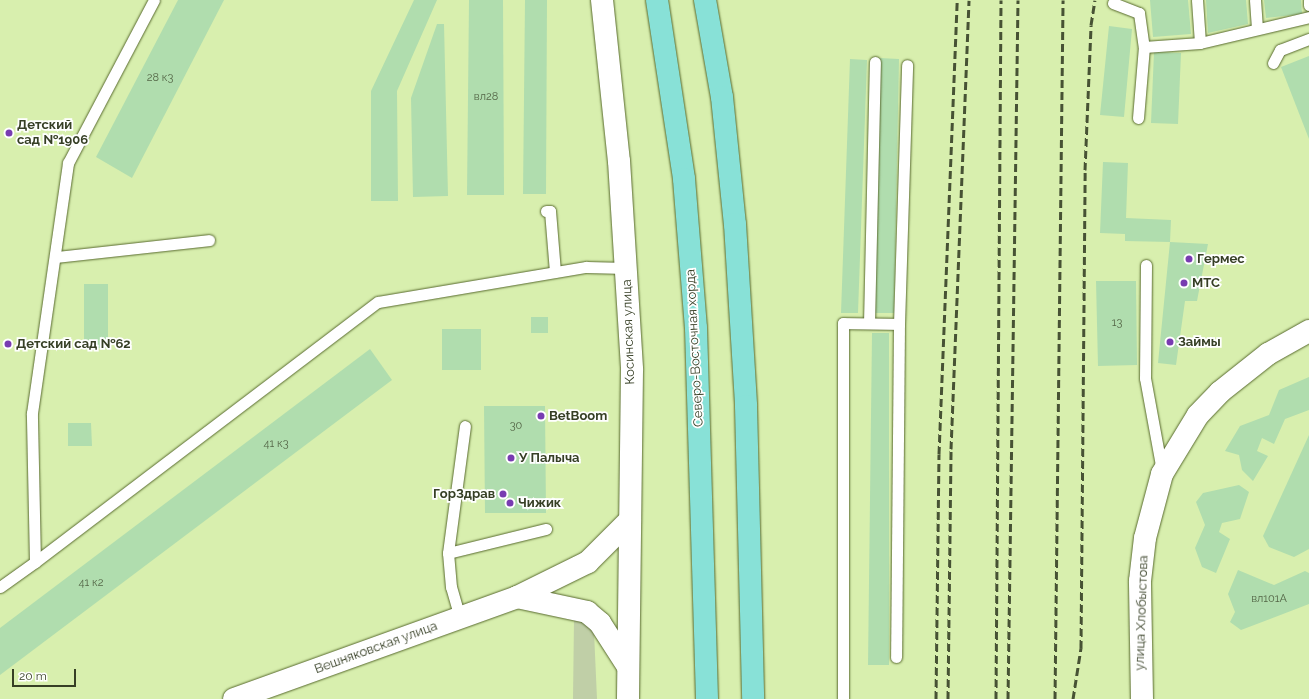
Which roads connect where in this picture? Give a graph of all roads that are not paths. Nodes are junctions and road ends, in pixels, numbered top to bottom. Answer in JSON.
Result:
{"nodes":[{"id":1,"x":154,"y":0,"type":"edge"},
{"id":2,"x":602,"y":0,"type":"edge"},
{"id":3,"x":657,"y":0,"type":"edge"},
{"id":4,"x":705,"y":0,"type":"edge"},
{"id":5,"x":1197,"y":0,"type":"edge"},
{"id":6,"x":1255,"y":0,"type":"edge"},
{"id":7,"x":1309,"y":0,"type":"edge"},
{"id":8,"x":1113,"y":3,"type":"dead end"},
{"id":9,"x":1309,"y":5,"type":"edge"},
{"id":10,"x":1309,"y":17,"type":"edge"},
{"id":11,"x":1257,"y":28,"type":"junction"},
{"id":12,"x":1309,"y":39,"type":"edge"},
{"id":13,"x":1200,"y":43,"type":"junction"},
{"id":14,"x":1144,"y":47,"type":"junction"},
{"id":15,"x":875,"y":62,"type":"dead end"},
{"id":16,"x":1273,"y":63,"type":"dead end"},
{"id":17,"x":907,"y":65,"type":"dead end"},
{"id":18,"x":1138,"y":118,"type":"dead end"},
{"id":19,"x":546,"y":211,"type":"dead end"},
{"id":20,"x":209,"y":240,"type":"dead end"},
{"id":21,"x":56,"y":257,"type":"junction"},
{"id":22,"x":1146,"y":265,"type":"dead end"},
{"id":23,"x":626,"y":268,"type":"junction"},
{"id":24,"x":556,"y":272,"type":"junction"},
{"id":25,"x":869,"y":323,"type":"junction"},
{"id":26,"x":899,"y":324,"type":"junction"},
{"id":27,"x":1309,"y":331,"type":"edge"},
{"id":28,"x":465,"y":426,"type":"dead end"},
{"id":29,"x":1162,"y":474,"type":"junction"},
{"id":30,"x":630,"y":520,"type":"junction"},
{"id":31,"x":546,"y":529,"type":"dead end"},
{"id":32,"x":448,"y":554,"type":"junction"},
{"id":33,"x":35,"y":562,"type":"junction"},
{"id":34,"x":0,"y":587,"type":"edge"},
{"id":35,"x":517,"y":598,"type":"junction"},
{"id":36,"x":460,"y":618,"type":"junction"},
{"id":37,"x":896,"y":657,"type":"dead end"},
{"id":38,"x":627,"y":665,"type":"junction"},
{"id":39,"x":234,"y":699,"type":"edge"},
{"id":40,"x":628,"y":699,"type":"edge"},
{"id":41,"x":707,"y":699,"type":"edge"},
{"id":42,"x":753,"y":699,"type":"edge"},
{"id":43,"x":843,"y":699,"type":"edge"},
{"id":44,"x":1142,"y":699,"type":"edge"}],
"edges":[{"from":1,"to":21,"type":"lane"},
{"from":2,"to":23,"type":"street","name":"Косинская улица"},
{"from":3,"to":41,"type":"main road","name":"Северо-Восточная хорда"},
{"from":4,"to":42,"type":"main road"},
{"from":5,"to":13,"type":"lane"},
{"from":6,"to":11,"type":"lane"},
{"from":7,"to":9,"type":"lane"},
{"from":8,"to":14,"type":"lane"},
{"from":10,"to":11,"type":"lane"},
{"from":11,"to":13,"type":"lane"},
{"from":12,"to":16,"type":"lane"},
{"from":13,"to":14,"type":"lane"},
{"from":14,"to":18,"type":"lane"},
{"from":15,"to":25,"type":"lane"},
{"from":17,"to":26,"type":"lane"},
{"from":19,"to":24,"type":"lane"},
{"from":20,"to":21,"type":"lane"},
{"from":21,"to":33,"type":"lane"},
{"from":22,"to":29,"type":"lane"},
{"from":23,"to":24,"type":"lane"},
{"from":23,"to":30,"type":"street","name":"Косинская улица"},
{"from":24,"to":33,"type":"lane"},
{"from":25,"to":26,"type":"lane"},
{"from":25,"to":43,"type":"lane"},
{"from":26,"to":37,"type":"lane"},
{"from":27,"to":29,"type":"street","name":"улица Хлобыстова"},
{"from":28,"to":32,"type":"lane"},
{"from":29,"to":44,"type":"street","name":"улица Хлобыстова"},
{"from":30,"to":35,"type":"street","name":"Вешняковская улица"},
{"from":30,"to":38,"type":"street","name":"Косинская улица"},
{"from":31,"to":32,"type":"lane"},
{"from":32,"to":36,"type":"lane"},
{"from":33,"to":34,"type":"lane"},
{"from":35,"to":36,"type":"street","name":"Вешняковская улица"},
{"from":35,"to":38,"type":"street"},
{"from":36,"to":39,"type":"street","name":"Вешняковская улица"},
{"from":38,"to":40,"type":"street","name":"Косинская улица"}]}
